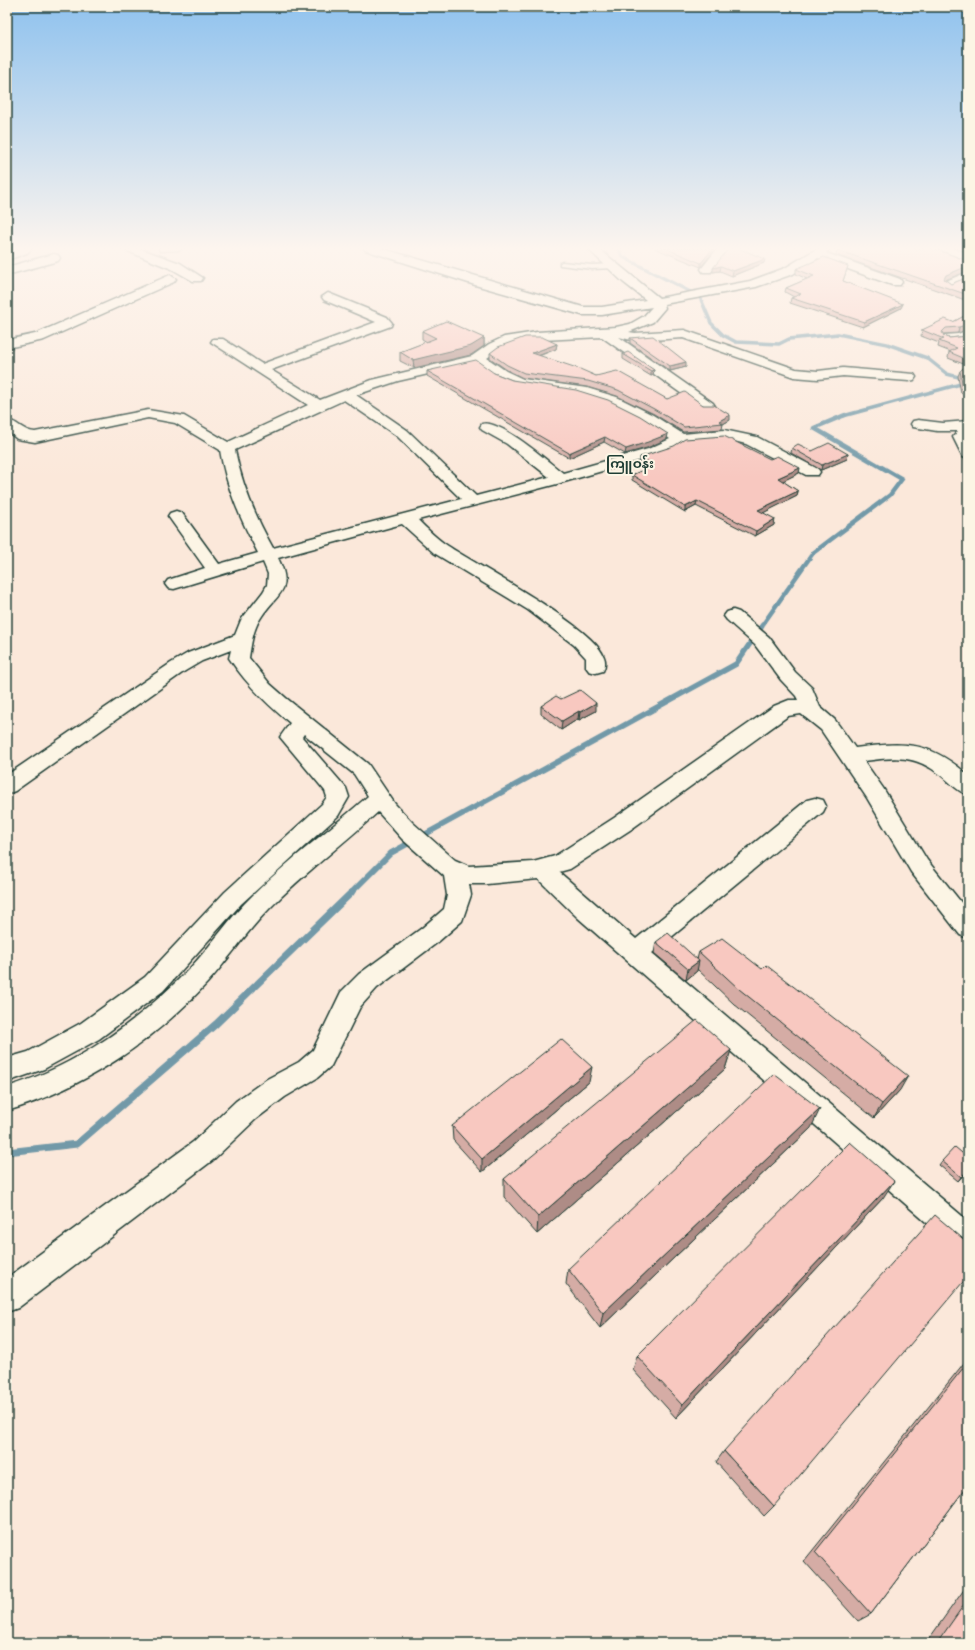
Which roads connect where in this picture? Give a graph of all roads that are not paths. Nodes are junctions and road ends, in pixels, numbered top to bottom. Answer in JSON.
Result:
{"nodes":[{"id":1,"x":65,"y":325,"type":"edge"},
{"id":2,"x":381,"y":325,"type":"edge"},
{"id":3,"x":629,"y":325,"type":"edge"},
{"id":4,"x":610,"y":332,"type":"junction"},
{"id":5,"x":968,"y":334,"type":"edge"},
{"id":6,"x":949,"y":338,"type":"edge"},
{"id":7,"x":218,"y":342,"type":"dead end"},
{"id":8,"x":7,"y":344,"type":"edge"},
{"id":9,"x":478,"y":358,"type":"junction"},
{"id":10,"x":260,"y":369,"type":"junction"},
{"id":11,"x":909,"y":377,"type":"dead end"},
{"id":12,"x":345,"y":394,"type":"junction"},
{"id":13,"x":320,"y":406,"type":"junction"},
{"id":14,"x":708,"y":406,"type":"edge"},
{"id":15,"x":7,"y":424,"type":"edge"},
{"id":16,"x":918,"y":424,"type":"dead end"},
{"id":17,"x":968,"y":426,"type":"edge"},
{"id":18,"x":487,"y":427,"type":"dead end"},
{"id":19,"x":680,"y":439,"type":"junction"},
{"id":20,"x":227,"y":448,"type":"junction"},
{"id":21,"x":968,"y":454,"type":"edge"},
{"id":22,"x":812,"y":472,"type":"dead end"},
{"id":23,"x":560,"y":478,"type":"junction"},
{"id":24,"x":473,"y":502,"type":"junction"},
{"id":25,"x":176,"y":516,"type":"dead end"},
{"id":26,"x":406,"y":520,"type":"junction"},
{"id":27,"x":266,"y":555,"type":"junction"},
{"id":28,"x":215,"y":570,"type":"junction"},
{"id":29,"x":174,"y":584,"type":"dead end"},
{"id":30,"x":733,"y":616,"type":"dead end"},
{"id":31,"x":242,"y":639,"type":"junction"},
{"id":32,"x":596,"y":667,"type":"dead end"},
{"id":33,"x":811,"y":710,"type":"junction"},
{"id":34,"x":303,"y":722,"type":"junction"},
{"id":35,"x":849,"y":756,"type":"junction"},
{"id":36,"x":7,"y":786,"type":"edge"},
{"id":37,"x":968,"y":787,"type":"edge"},
{"id":38,"x":379,"y":798,"type":"junction"},
{"id":39,"x":815,"y":806,"type":"dead end"},
{"id":40,"x":455,"y":871,"type":"junction"},
{"id":41,"x":548,"y":875,"type":"junction"},
{"id":42,"x":968,"y":928,"type":"edge"},
{"id":43,"x":636,"y":953,"type":"junction"},
{"id":44,"x":7,"y":1070,"type":"edge"},
{"id":45,"x":7,"y":1099,"type":"edge"},
{"id":46,"x":968,"y":1240,"type":"edge"},
{"id":47,"x":7,"y":1297,"type":"edge"}],
"edges":[{"from":1,"to":8,"type":"street"},
{"from":2,"to":10,"type":"street"},
{"from":3,"to":4,"type":"street"},
{"from":4,"to":9,"type":"street"},
{"from":4,"to":11,"type":"street"},
{"from":4,"to":14,"type":"street"},
{"from":5,"to":6,"type":"street"},
{"from":7,"to":10,"type":"street"},
{"from":9,"to":12,"type":"street"},
{"from":9,"to":19,"type":"street"},
{"from":10,"to":13,"type":"street"},
{"from":12,"to":13,"type":"street"},
{"from":12,"to":24,"type":"street"},
{"from":13,"to":20,"type":"street"},
{"from":15,"to":20,"type":"street"},
{"from":16,"to":17,"type":"street"},
{"from":17,"to":21,"type":"street"},
{"from":18,"to":23,"type":"street"},
{"from":19,"to":22,"type":"street"},
{"from":19,"to":23,"type":"street"},
{"from":20,"to":27,"type":"street"},
{"from":23,"to":24,"type":"street"},
{"from":24,"to":26,"type":"street"},
{"from":25,"to":28,"type":"street"},
{"from":26,"to":27,"type":"street"},
{"from":26,"to":32,"type":"street"},
{"from":27,"to":28,"type":"street"},
{"from":27,"to":31,"type":"street"},
{"from":28,"to":29,"type":"street"},
{"from":30,"to":33,"type":"street"},
{"from":31,"to":34,"type":"street"},
{"from":31,"to":36,"type":"street"},
{"from":33,"to":35,"type":"street"},
{"from":33,"to":41,"type":"street"},
{"from":34,"to":38,"type":"street"},
{"from":34,"to":44,"type":"street"},
{"from":35,"to":37,"type":"street"},
{"from":35,"to":42,"type":"street"},
{"from":38,"to":40,"type":"street"},
{"from":38,"to":45,"type":"street"},
{"from":39,"to":43,"type":"street"},
{"from":40,"to":41,"type":"street"},
{"from":40,"to":47,"type":"street"},
{"from":41,"to":43,"type":"street"},
{"from":43,"to":46,"type":"street"}]}
